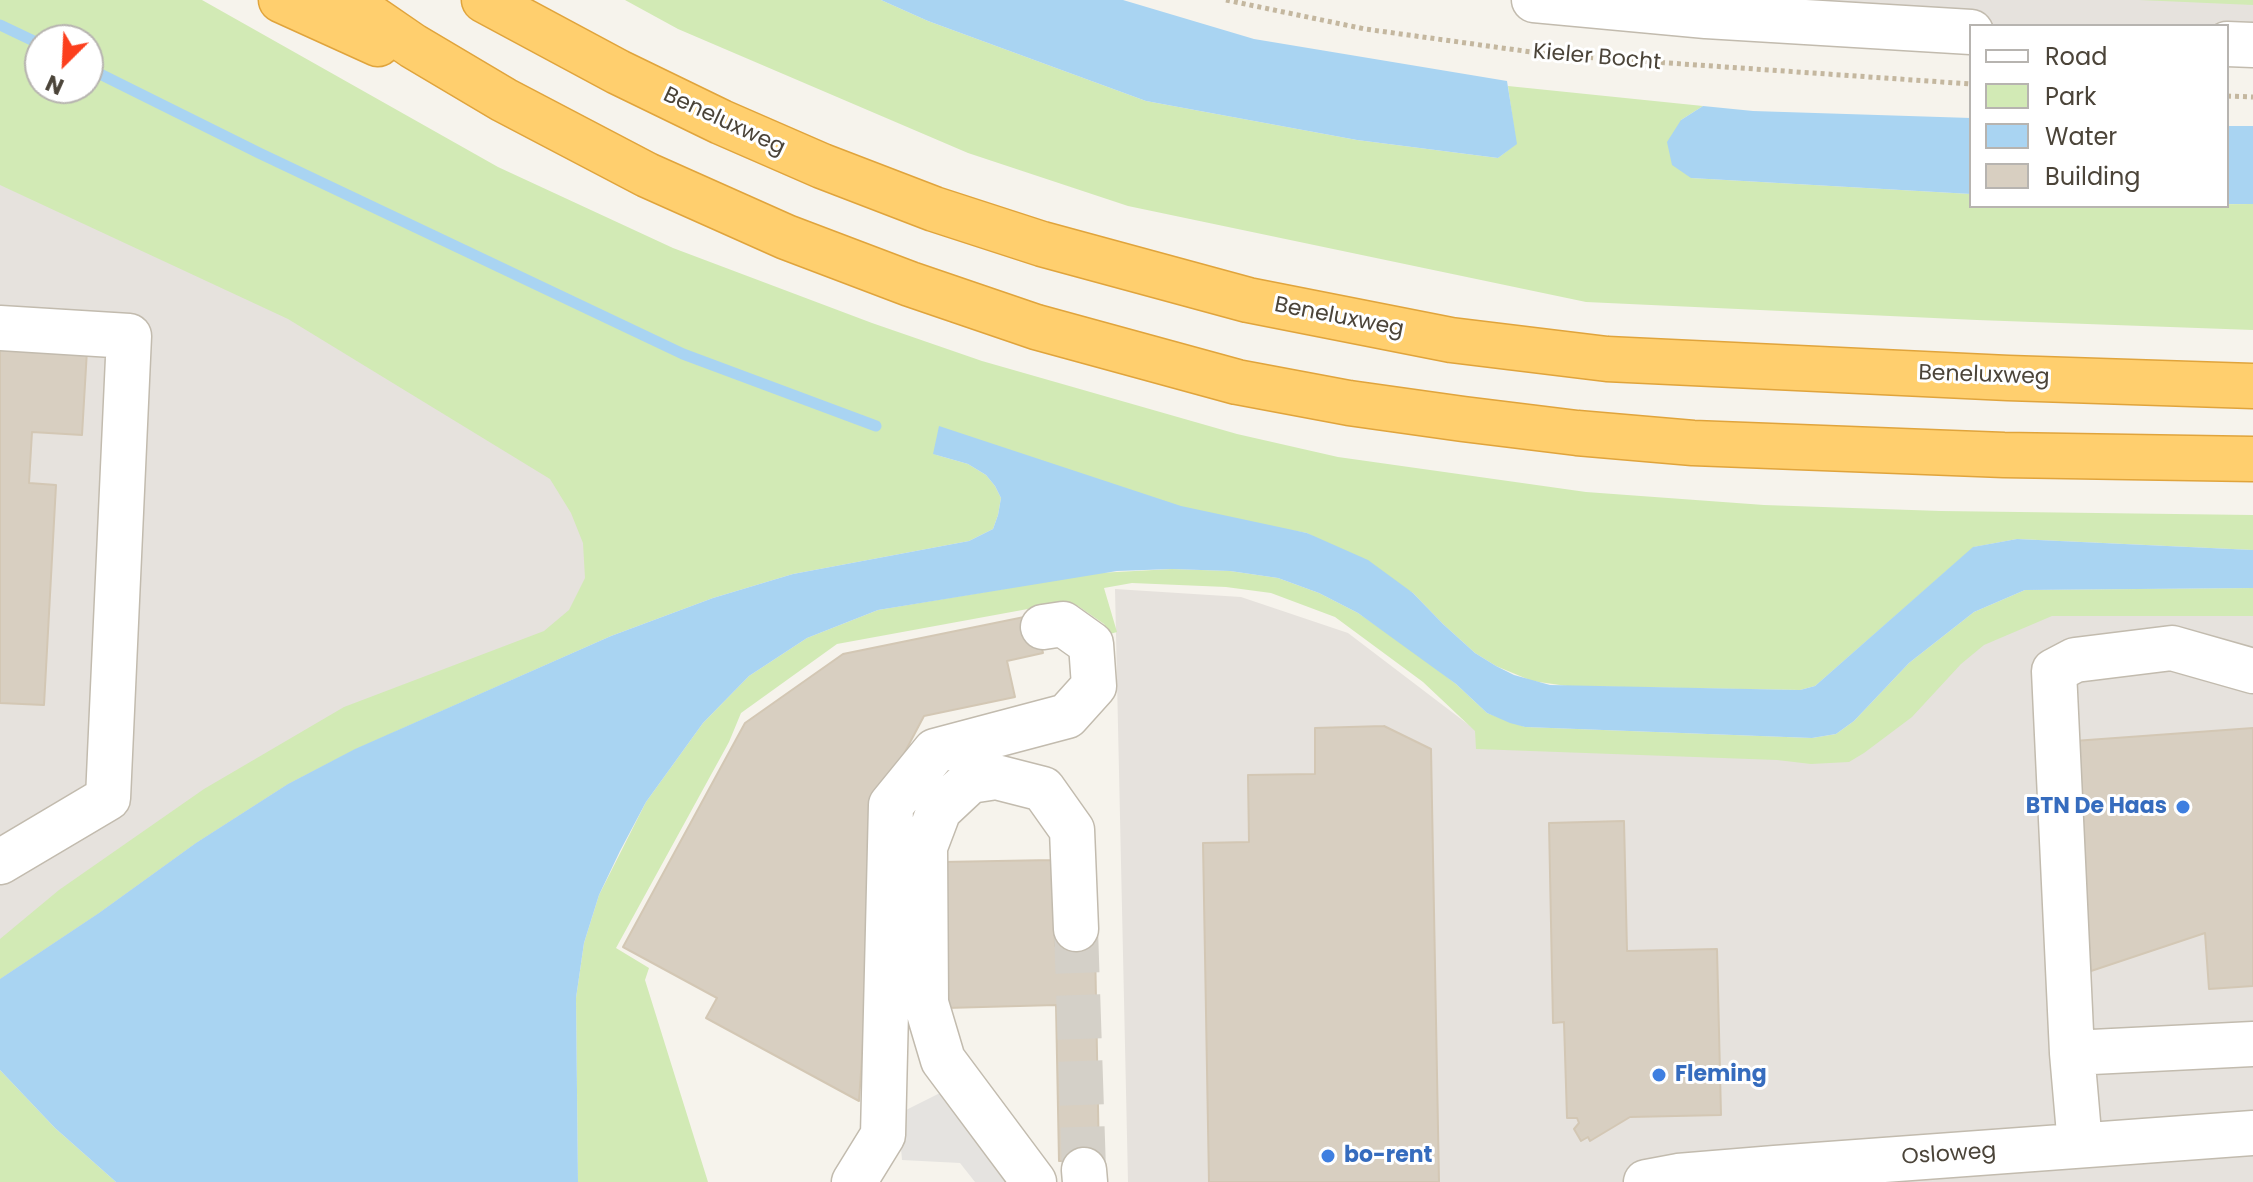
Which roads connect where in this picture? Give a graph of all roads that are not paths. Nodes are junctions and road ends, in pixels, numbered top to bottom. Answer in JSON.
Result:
{"nodes":[{"id":1,"x":281,"y":0,"type":"edge"},
{"id":2,"x":346,"y":0,"type":"edge"},
{"id":3,"x":484,"y":0,"type":"edge"},
{"id":4,"x":1534,"y":0,"type":"edge"},
{"id":5,"x":1969,"y":32,"type":"edge"},
{"id":6,"x":2229,"y":44,"type":"edge"},
{"id":7,"x":2253,"y":45,"type":"edge"},
{"id":8,"x":504,"y":100,"type":"junction"},
{"id":9,"x":0,"y":328,"type":"edge"},
{"id":10,"x":2253,"y":386,"type":"edge"},
{"id":11,"x":2253,"y":459,"type":"edge"},
{"id":12,"x":1043,"y":627,"type":"dead end"},
{"id":13,"x":2253,"y":671,"type":"edge"},
{"id":14,"x":0,"y":862,"type":"edge"},
{"id":15,"x":1076,"y":929,"type":"tunnel mouth"},
{"id":16,"x":2253,"y":1044,"type":"edge"},
{"id":17,"x":2072,"y":1053,"type":"junction"},
{"id":18,"x":2253,"y":1133,"type":"edge"},
{"id":19,"x":2080,"y":1145,"type":"junction"},
{"id":20,"x":854,"y":1182,"type":"edge"},
{"id":21,"x":1034,"y":1182,"type":"edge"},
{"id":22,"x":1646,"y":1182,"type":"edge"}],
"edges":[{"from":1,"to":8,"type":"highway"},
{"from":2,"to":8,"type":"highway"},
{"from":3,"to":10,"type":"highway","name":"Beneluxweg"},
{"from":4,"to":5,"type":"street"},
{"from":6,"to":7,"type":"street"},
{"from":8,"to":11,"type":"highway"},
{"from":9,"to":14,"type":"street"},
{"from":12,"to":20,"type":"street"},
{"from":13,"to":17,"type":"street"},
{"from":15,"to":21,"type":"street"},
{"from":16,"to":17,"type":"street"},
{"from":17,"to":19,"type":"street"},
{"from":18,"to":19,"type":"street","name":"Osloweg"},
{"from":19,"to":22,"type":"street","name":"Osloweg"}]}
